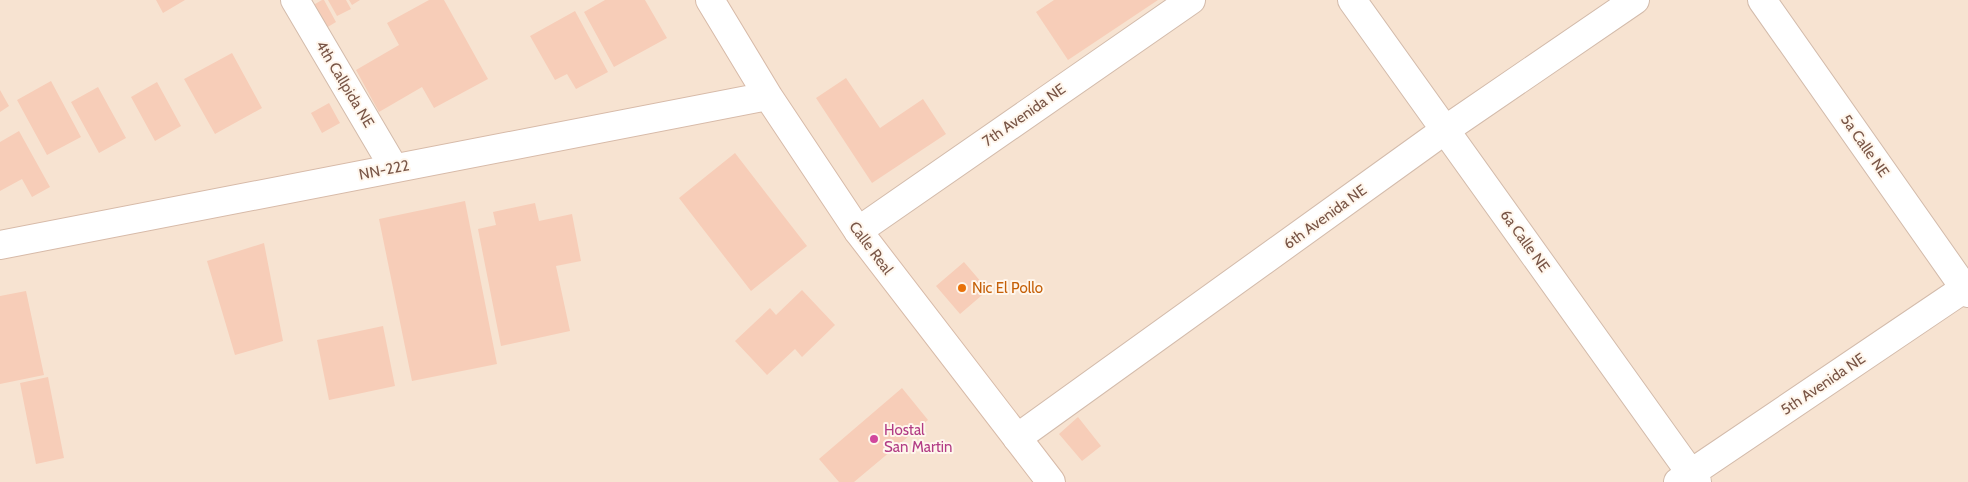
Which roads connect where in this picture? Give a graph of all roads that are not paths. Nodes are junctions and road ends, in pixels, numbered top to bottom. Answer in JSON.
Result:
{"nodes":[{"id":1,"x":295,"y":0,"type":"edge"},
{"id":2,"x":710,"y":0,"type":"edge"},
{"id":3,"x":1191,"y":0,"type":"edge"},
{"id":4,"x":1352,"y":0,"type":"edge"},
{"id":5,"x":1635,"y":0,"type":"edge"},
{"id":6,"x":1762,"y":0,"type":"edge"},
{"id":7,"x":768,"y":96,"type":"junction"},
{"id":8,"x":1445,"y":130,"type":"junction"},
{"id":9,"x":394,"y":168,"type":"junction"},
{"id":10,"x":858,"y":231,"type":"junction"},
{"id":11,"x":2,"y":240,"type":"edge"},
{"id":12,"x":1967,"y":289,"type":"edge"},
{"id":13,"x":1017,"y":438,"type":"junction"},
{"id":14,"x":1042,"y":479,"type":"edge"},
{"id":15,"x":1689,"y":479,"type":"edge"}],
"edges":[{"from":1,"to":9,"type":"street","name":"4th Callpida NE"},
{"from":2,"to":7,"type":"street","name":"Calle Real"},
{"from":3,"to":10,"type":"street","name":"7th Avenida NE"},
{"from":4,"to":8,"type":"street","name":"6a Calle NE"},
{"from":5,"to":8,"type":"street","name":"6th Avenida NE"},
{"from":6,"to":12,"type":"street","name":"5a Calle NE"},
{"from":7,"to":9,"type":"street","name":"NN-222"},
{"from":7,"to":10,"type":"street","name":"Calle Real"},
{"from":8,"to":13,"type":"street","name":"6th Avenida NE"},
{"from":8,"to":15,"type":"street","name":"6a Calle NE"},
{"from":9,"to":11,"type":"street","name":"NN-222"},
{"from":10,"to":13,"type":"street","name":"Calle Real"},
{"from":12,"to":15,"type":"street","name":"5th Avenida NE"},
{"from":13,"to":14,"type":"street","name":"Calle Real"}]}
